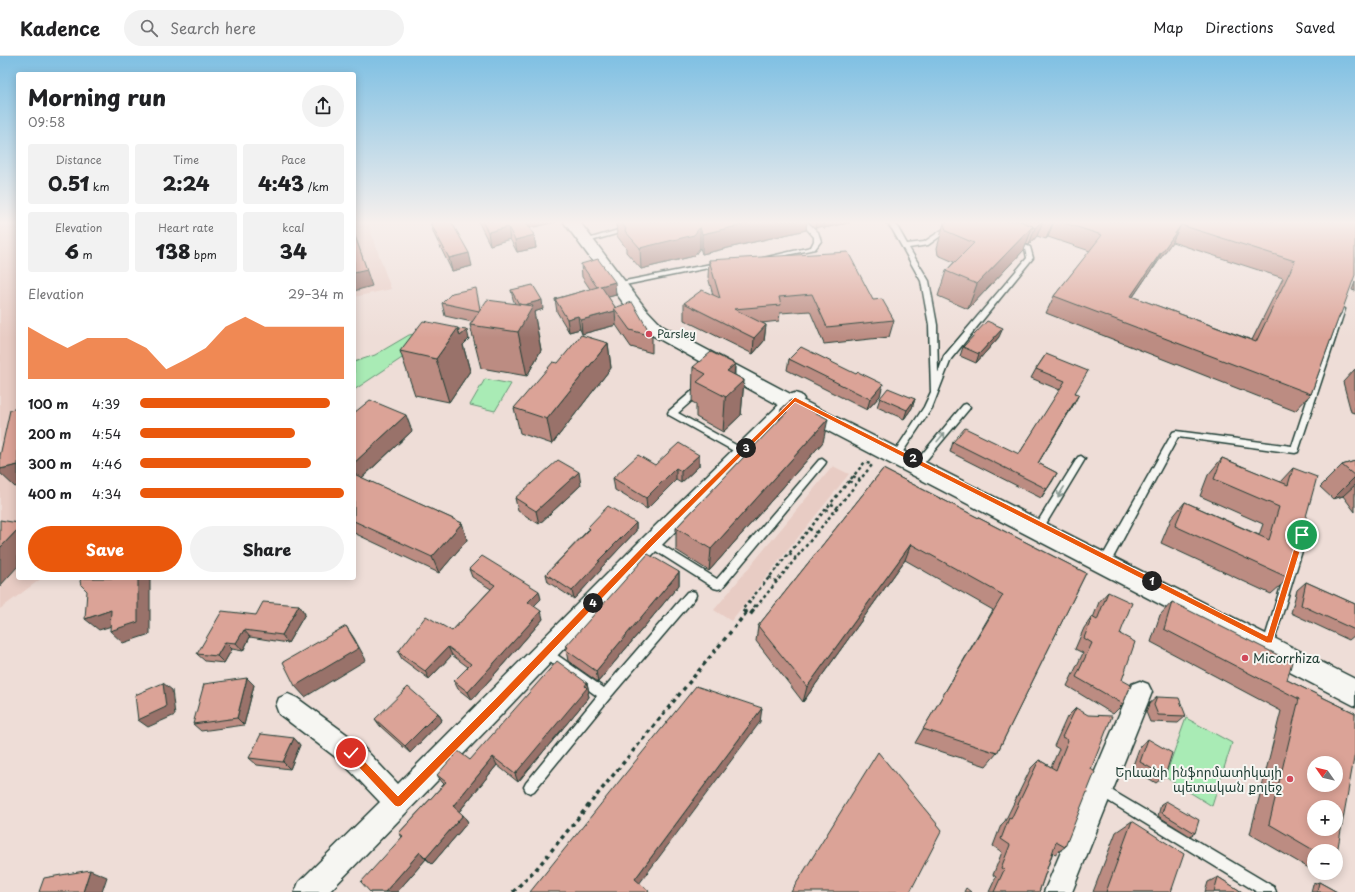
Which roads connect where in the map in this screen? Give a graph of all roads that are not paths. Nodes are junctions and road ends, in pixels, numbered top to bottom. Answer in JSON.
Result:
{"nodes":[{"id":1,"x":601,"y":260,"type":"edge"},
{"id":2,"x":607,"y":260,"type":"edge"},
{"id":3,"x":758,"y":260,"type":"edge"},
{"id":4,"x":913,"y":260,"type":"edge"},
{"id":5,"x":1028,"y":260,"type":"edge"},
{"id":6,"x":754,"y":261,"type":"edge"},
{"id":7,"x":731,"y":264,"type":"edge"},
{"id":8,"x":625,"y":283,"type":"junction"},
{"id":9,"x":1343,"y":303,"type":"edge"},
{"id":10,"x":705,"y":384,"type":"edge"},
{"id":11,"x":933,"y":397,"type":"junction"},
{"id":12,"x":793,"y":401,"type":"junction"},
{"id":13,"x":966,"y":407,"type":"dead end"},
{"id":14,"x":899,"y":451,"type":"junction"},
{"id":15,"x":742,"y":452,"type":"junction"},
{"id":16,"x":1081,"y":459,"type":"dead end"},
{"id":17,"x":822,"y":462,"type":"dead end"},
{"id":18,"x":918,"y":464,"type":"junction"},
{"id":19,"x":1039,"y":526,"type":"junction"},
{"id":20,"x":1302,"y":535,"type":"edge"},
{"id":21,"x":651,"y":543,"type":"junction"},
{"id":22,"x":1106,"y":561,"type":"junction"},
{"id":23,"x":691,"y":595,"type":"dead end"},
{"id":24,"x":1269,"y":641,"type":"junction"},
{"id":25,"x":546,"y":653,"type":"junction"},
{"id":26,"x":1355,"y":684,"type":"edge"},
{"id":27,"x":1140,"y":692,"type":"dead end"},
{"id":28,"x":1355,"y":693,"type":"edge"},
{"id":29,"x":605,"y":695,"type":"junction"},
{"id":30,"x":288,"y":706,"type":"dead end"},
{"id":31,"x":530,"y":787,"type":"dead end"},
{"id":32,"x":1100,"y":790,"type":"junction"},
{"id":33,"x":398,"y":803,"type":"junction"},
{"id":34,"x":309,"y":892,"type":"edge"},
{"id":35,"x":1058,"y":892,"type":"edge"},
{"id":36,"x":1269,"y":892,"type":"edge"}],
"edges":[{"from":1,"to":12,"type":"street"},
{"from":2,"to":8,"type":"street"},
{"from":3,"to":6,"type":"lane"},
{"from":4,"to":11,"type":"lane"},
{"from":5,"to":11,"type":"lane"},
{"from":7,"to":8,"type":"lane"},
{"from":8,"to":12,"type":"street"},
{"from":9,"to":22,"type":"lane"},
{"from":10,"to":15,"type":"lane"},
{"from":11,"to":14,"type":"lane"},
{"from":12,"to":14,"type":"street"},
{"from":12,"to":15,"type":"street"},
{"from":12,"to":18,"type":"street"},
{"from":18,"to":13,"type":"lane","one_way":true},
{"from":14,"to":18,"type":"street"},
{"from":15,"to":21,"type":"street"},
{"from":16,"to":19,"type":"lane","one_way":true},
{"from":17,"to":21,"type":"lane"},
{"from":18,"to":19,"type":"street"},
{"from":19,"to":22,"type":"street"},
{"from":20,"to":24,"type":"lane"},
{"from":21,"to":25,"type":"street"},
{"from":22,"to":24,"type":"street"},
{"from":22,"to":28,"type":"street"},
{"from":23,"to":29,"type":"lane"},
{"from":24,"to":26,"type":"street"},
{"from":25,"to":29,"type":"lane"},
{"from":25,"to":33,"type":"street"},
{"from":27,"to":32,"type":"street"},
{"from":29,"to":31,"type":"lane"},
{"from":30,"to":33,"type":"street"},
{"from":32,"to":35,"type":"street"},
{"from":32,"to":36,"type":"lane"},
{"from":33,"to":34,"type":"street"}]}
